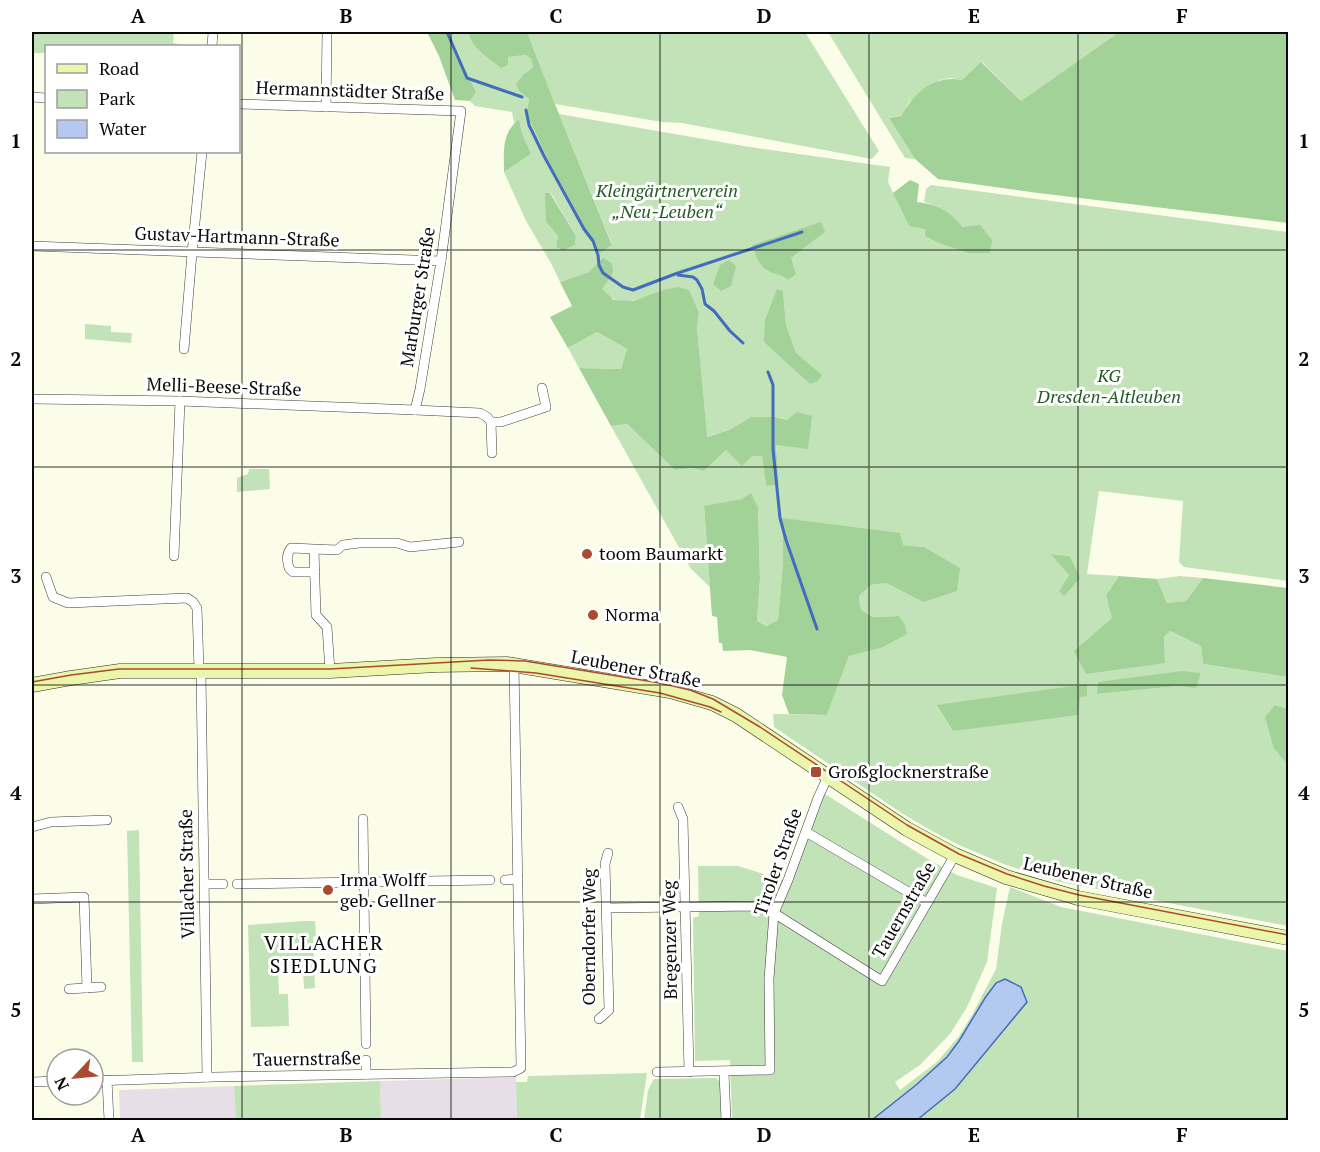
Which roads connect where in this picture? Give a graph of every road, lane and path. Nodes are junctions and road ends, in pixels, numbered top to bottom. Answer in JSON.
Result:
{"nodes":[{"id":1,"x":327,"y":32,"type":"edge"},
{"id":2,"x":240,"y":104,"type":"edge"},
{"id":3,"x":326,"y":107,"type":"junction"},
{"id":4,"x":460,"y":111,"type":"joint"},
{"id":5,"x":202,"y":153,"type":"edge"},
{"id":6,"x":32,"y":246,"type":"edge"},
{"id":7,"x":192,"y":253,"type":"junction"},
{"id":8,"x":441,"y":261,"type":"junction"},
{"id":9,"x":184,"y":349,"type":"dead end"},
{"id":10,"x":542,"y":388,"type":"dead end"},
{"id":11,"x":32,"y":399,"type":"edge"},
{"id":12,"x":180,"y":401,"type":"junction"},
{"id":13,"x":415,"y":410,"type":"junction"},
{"id":14,"x":490,"y":422,"type":"junction"},
{"id":15,"x":492,"y":453,"type":"dead end"},
{"id":16,"x":459,"y":543,"type":"dead end"},
{"id":17,"x":314,"y":550,"type":"junction"},
{"id":18,"x":174,"y":556,"type":"dead end"},
{"id":19,"x":315,"y":572,"type":"junction"},
{"id":20,"x":46,"y":577,"type":"dead end"},
{"id":21,"x":514,"y":665,"type":"junction"},
{"id":22,"x":200,"y":671,"type":"junction"},
{"id":23,"x":330,"y":671,"type":"junction"},
{"id":24,"x":32,"y":685,"type":"edge"},
{"id":25,"x":828,"y":776,"type":"junction"},
{"id":26,"x":678,"y":807,"type":"dead end"},
{"id":27,"x":363,"y":819,"type":"dead end"},
{"id":28,"x":107,"y":820,"type":"dead end"},
{"id":29,"x":32,"y":827,"type":"edge"},
{"id":30,"x":806,"y":832,"type":"junction"},
{"id":31,"x":608,"y":853,"type":"dead end"},
{"id":32,"x":955,"y":855,"type":"junction"},
{"id":33,"x":505,"y":879,"type":"dead end"},
{"id":34,"x":518,"y":879,"type":"junction"},
{"id":35,"x":490,"y":880,"type":"dead end"},
{"id":36,"x":363,"y":882,"type":"junction"},
{"id":37,"x":205,"y":884,"type":"junction"},
{"id":38,"x":223,"y":884,"type":"dead end"},
{"id":39,"x":237,"y":884,"type":"dead end"},
{"id":40,"x":32,"y":899,"type":"edge"},
{"id":41,"x":927,"y":903,"type":"junction"},
{"id":42,"x":686,"y":907,"type":"junction"},
{"id":43,"x":607,"y":908,"type":"junction"},
{"id":44,"x":774,"y":913,"type":"junction"},
{"id":45,"x":1288,"y":938,"type":"edge"},
{"id":46,"x":100,"y":987,"type":"dead end"},
{"id":47,"x":87,"y":988,"type":"junction"},
{"id":48,"x":69,"y":989,"type":"dead end"},
{"id":49,"x":599,"y":1019,"type":"dead end"},
{"id":50,"x":366,"y":1044,"type":"dead end"},
{"id":51,"x":366,"y":1060,"type":"dead end"},
{"id":52,"x":657,"y":1072,"type":"dead end"},
{"id":53,"x":689,"y":1072,"type":"junction"},
{"id":54,"x":724,"y":1072,"type":"junction"},
{"id":55,"x":366,"y":1074,"type":"junction"},
{"id":56,"x":207,"y":1077,"type":"junction"},
{"id":57,"x":107,"y":1080,"type":"joint"},
{"id":58,"x":109,"y":1120,"type":"edge"},
{"id":59,"x":726,"y":1120,"type":"edge"}],
"edges":[{"from":1,"to":3,"type":"street"},
{"from":2,"to":3,"type":"street","name":"Hermannstädter Straße"},
{"from":3,"to":4,"type":"street","name":"Hermannstädter Straße"},
{"from":4,"to":8,"type":"street","name":"Marburger Straße"},
{"from":5,"to":7,"type":"street"},
{"from":6,"to":7,"type":"street","name":"Gustav-Hartmann-Straße"},
{"from":7,"to":8,"type":"street","name":"Gustav-Hartmann-Straße"},
{"from":7,"to":9,"type":"street"},
{"from":8,"to":13,"type":"street","name":"Marburger Straße"},
{"from":10,"to":14,"type":"street"},
{"from":11,"to":12,"type":"street","name":"Melli-Beese-Straße"},
{"from":12,"to":13,"type":"street","name":"Melli-Beese-Straße"},
{"from":12,"to":18,"type":"street"},
{"from":13,"to":14,"type":"street"},
{"from":14,"to":15,"type":"street"},
{"from":16,"to":17,"type":"street"},
{"from":17,"to":19,"type":"street"},
{"from":17,"to":19,"type":"street"},
{"from":19,"to":23,"type":"street"},
{"from":20,"to":22,"type":"street","name":"Villacher Straße"},
{"from":21,"to":23,"type":"street","name":"Leubener Straße"},
{"from":21,"to":25,"type":"street","name":"Leubener Straße"},
{"from":21,"to":34,"type":"street"},
{"from":22,"to":23,"type":"street","name":"Leubener Straße"},
{"from":22,"to":24,"type":"street","name":"Leubener Straße"},
{"from":22,"to":37,"type":"street","name":"Villacher Straße"},
{"from":25,"to":30,"type":"street","name":"Tiroler Straße"},
{"from":25,"to":32,"type":"street","name":"Leubener Straße"},
{"from":26,"to":42,"type":"street","name":"Bregenzer Weg"},
{"from":27,"to":36,"type":"street"},
{"from":28,"to":29,"type":"street"},
{"from":30,"to":41,"type":"street"},
{"from":30,"to":44,"type":"street","name":"Tiroler Straße"},
{"from":31,"to":43,"type":"street","name":"Oberndorfer Weg"},
{"from":32,"to":41,"type":"street","name":"Tauernstraße"},
{"from":32,"to":45,"type":"street","name":"Leubener Straße"},
{"from":33,"to":34,"type":"street"},
{"from":34,"to":55,"type":"street","name":"Tauernstraße"},
{"from":35,"to":36,"type":"street"},
{"from":36,"to":39,"type":"street"},
{"from":36,"to":50,"type":"street"},
{"from":37,"to":38,"type":"street"},
{"from":37,"to":56,"type":"street","name":"Villacher Straße"},
{"from":40,"to":47,"type":"street"},
{"from":41,"to":44,"type":"street","name":"Tauernstraße"},
{"from":42,"to":43,"type":"street"},
{"from":42,"to":44,"type":"street"},
{"from":42,"to":53,"type":"street","name":"Bregenzer Weg"},
{"from":43,"to":49,"type":"street","name":"Oberndorfer Weg"},
{"from":44,"to":54,"type":"street","name":"Tiroler Straße"},
{"from":46,"to":47,"type":"street"},
{"from":47,"to":48,"type":"street"},
{"from":51,"to":55,"type":"street"},
{"from":52,"to":53,"type":"street"},
{"from":53,"to":54,"type":"street"},
{"from":54,"to":59,"type":"street"},
{"from":55,"to":56,"type":"street","name":"Tauernstraße"},
{"from":56,"to":57,"type":"street","name":"Tauernstraße"},
{"from":57,"to":58,"type":"street"}]}
